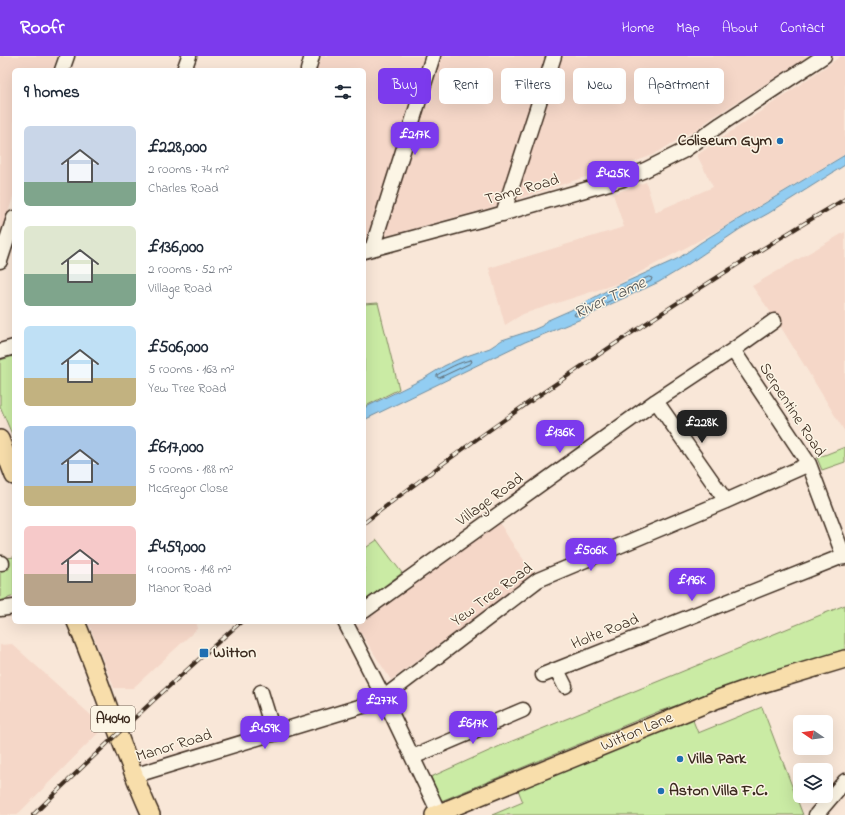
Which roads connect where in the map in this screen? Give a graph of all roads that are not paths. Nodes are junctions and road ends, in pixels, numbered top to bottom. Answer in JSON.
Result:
{"nodes":[{"id":1,"x":67,"y":56,"type":"edge"},
{"id":2,"x":189,"y":56,"type":"edge"},
{"id":3,"x":312,"y":56,"type":"edge"},
{"id":4,"x":433,"y":56,"type":"edge"},
{"id":5,"x":554,"y":56,"type":"edge"},
{"id":6,"x":824,"y":56,"type":"edge"},
{"id":7,"x":63,"y":68,"type":"edge"},
{"id":8,"x":185,"y":68,"type":"edge"},
{"id":9,"x":309,"y":68,"type":"edge"},
{"id":10,"x":503,"y":214,"type":"junction"},
{"id":11,"x":12,"y":224,"type":"edge"},
{"id":12,"x":368,"y":250,"type":"edge"},
{"id":13,"x":0,"y":261,"type":"edge"},
{"id":14,"x":774,"y":321,"type":"dead end"},
{"id":15,"x":12,"y":349,"type":"edge"},
{"id":16,"x":733,"y":350,"type":"junction"},
{"id":17,"x":0,"y":352,"type":"edge"},
{"id":18,"x":656,"y":401,"type":"junction"},
{"id":19,"x":0,"y":439,"type":"edge"},
{"id":20,"x":809,"y":464,"type":"junction"},
{"id":21,"x":12,"y":471,"type":"edge"},
{"id":22,"x":726,"y":501,"type":"junction"},
{"id":23,"x":844,"y":557,"type":"edge"},
{"id":24,"x":366,"y":610,"type":"edge"},
{"id":25,"x":77,"y":624,"type":"edge"},
{"id":26,"x":347,"y":624,"type":"edge"},
{"id":27,"x":845,"y":659,"type":"edge"},
{"id":28,"x":557,"y":670,"type":"junction"},
{"id":29,"x":543,"y":675,"type":"dead end"},
{"id":30,"x":565,"y":686,"type":"dead end"},
{"id":31,"x":261,"y":692,"type":"dead end"},
{"id":32,"x":384,"y":698,"type":"junction"},
{"id":33,"x":523,"y":710,"type":"dead end"},
{"id":34,"x":274,"y":734,"type":"junction"},
{"id":35,"x":413,"y":757,"type":"junction"},
{"id":36,"x":133,"y":776,"type":"junction"},
{"id":37,"x":845,"y":781,"type":"edge"},
{"id":38,"x":436,"y":814,"type":"edge"},
{"id":39,"x":150,"y":815,"type":"edge"},
{"id":40,"x":816,"y":815,"type":"edge"}],
"edges":[{"from":1,"to":7,"type":"street"},
{"from":2,"to":8,"type":"street"},
{"from":3,"to":9,"type":"street"},
{"from":4,"to":12,"type":"street"},
{"from":5,"to":10,"type":"street"},
{"from":6,"to":10,"type":"street","name":"Tame Road"},
{"from":10,"to":12,"type":"street","name":"Tame Road"},
{"from":11,"to":13,"type":"street"},
{"from":14,"to":16,"type":"street","name":"Village Road"},
{"from":15,"to":17,"type":"street"},
{"from":16,"to":18,"type":"street","name":"Village Road"},
{"from":16,"to":20,"type":"street","name":"Serpentine Road"},
{"from":18,"to":22,"type":"street"},
{"from":18,"to":24,"type":"street","name":"Village Road"},
{"from":19,"to":21,"type":"main road"},
{"from":20,"to":22,"type":"street","name":"Yew Tree Road"},
{"from":20,"to":23,"type":"street","name":"Serpentine Road"},
{"from":22,"to":32,"type":"street","name":"Yew Tree Road"},
{"from":23,"to":28,"type":"street","name":"Holte Road"},
{"from":25,"to":36,"type":"main road","number":"A4040"},
{"from":26,"to":32,"type":"street"},
{"from":27,"to":38,"type":"main road","name":"Witton Lane"},
{"from":28,"to":29,"type":"street","name":"Holte Road"},
{"from":28,"to":30,"type":"street"},
{"from":31,"to":34,"type":"street"},
{"from":32,"to":34,"type":"street","name":"Manor Road"},
{"from":32,"to":35,"type":"street"},
{"from":33,"to":35,"type":"street"},
{"from":34,"to":36,"type":"street","name":"Manor Road"},
{"from":35,"to":38,"type":"street"},
{"from":36,"to":39,"type":"main road","number":"A4040"},
{"from":37,"to":40,"type":"street"}]}
